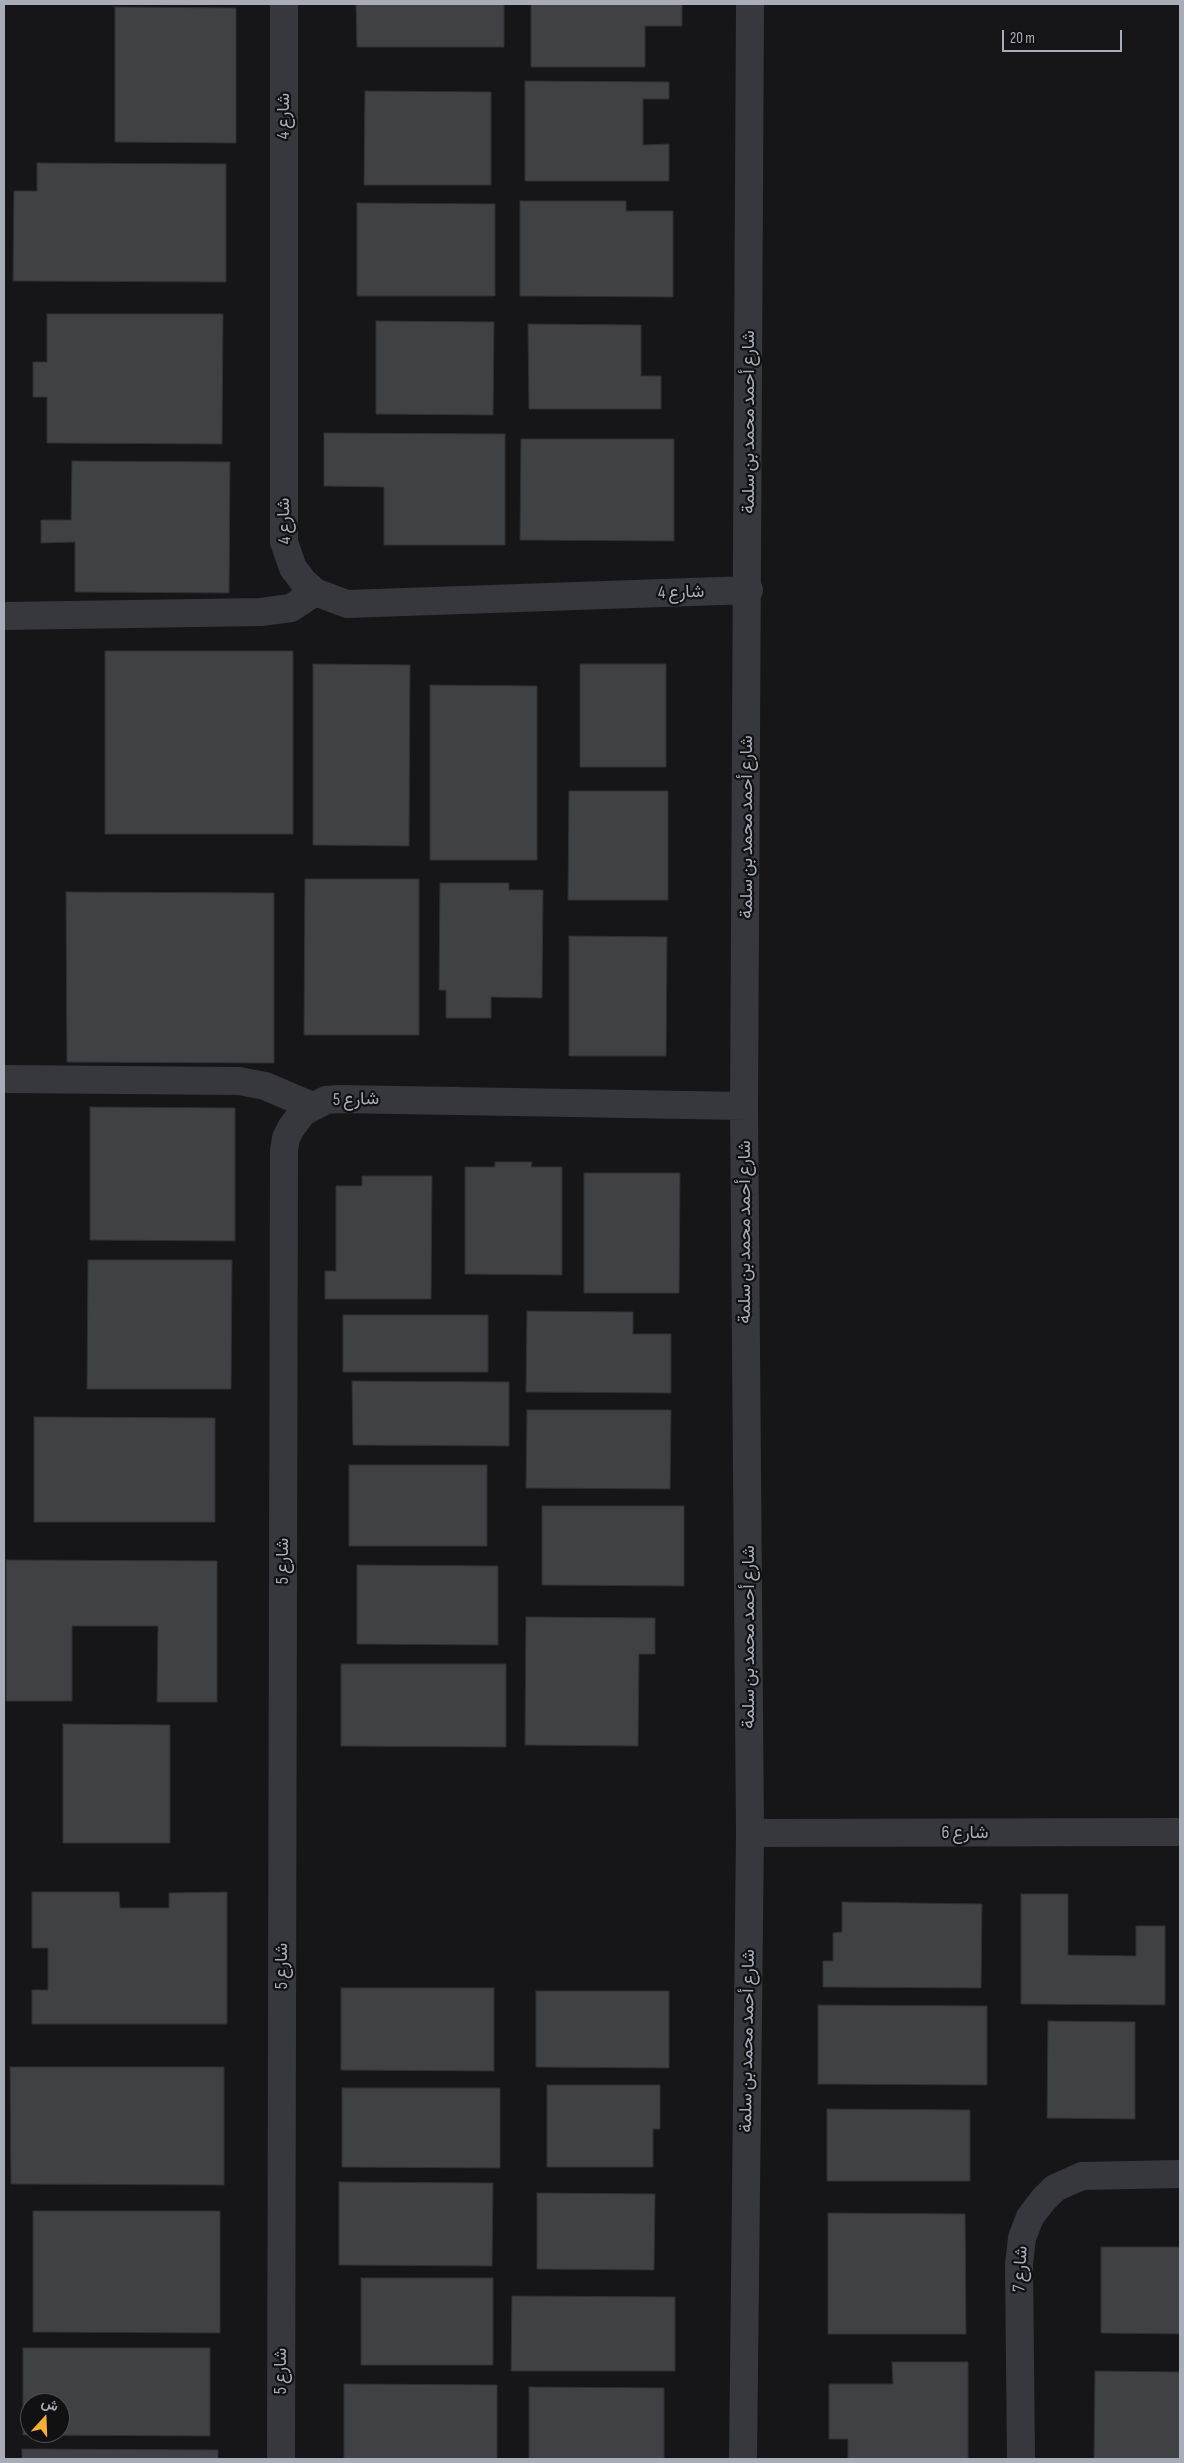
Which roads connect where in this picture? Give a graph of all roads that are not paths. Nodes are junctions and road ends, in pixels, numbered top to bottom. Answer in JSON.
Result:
{"nodes":[{"id":1,"x":284,"y":4,"type":"edge"},
{"id":2,"x":750,"y":4,"type":"edge"},
{"id":3,"x":749,"y":590,"type":"junction"},
{"id":4,"x":315,"y":592,"type":"junction"},
{"id":5,"x":4,"y":616,"type":"edge"},
{"id":6,"x":4,"y":1079,"type":"edge"},
{"id":7,"x":312,"y":1106,"type":"junction"},
{"id":8,"x":744,"y":1106,"type":"junction"},
{"id":9,"x":1180,"y":1832,"type":"edge"},
{"id":10,"x":750,"y":1833,"type":"junction"},
{"id":11,"x":1180,"y":2174,"type":"edge"},
{"id":12,"x":281,"y":2459,"type":"edge"},
{"id":13,"x":743,"y":2459,"type":"edge"},
{"id":14,"x":1021,"y":2459,"type":"edge"}],
"edges":[{"from":1,"to":4,"type":"street","name":"شارع 4"},
{"from":2,"to":3,"type":"street","name":"شارع أحمد محمد بن سلمة"},
{"from":3,"to":4,"type":"street","name":"شارع 4"},
{"from":3,"to":8,"type":"street","name":"شارع أحمد محمد بن سلمة"},
{"from":4,"to":5,"type":"street"},
{"from":6,"to":7,"type":"street"},
{"from":7,"to":8,"type":"street","name":"شارع 5"},
{"from":7,"to":12,"type":"street","name":"شارع 5"},
{"from":8,"to":10,"type":"street","name":"شارع أحمد محمد بن سلمة"},
{"from":9,"to":10,"type":"street","name":"شارع 6"},
{"from":10,"to":13,"type":"street","name":"شارع أحمد محمد بن سلمة"},
{"from":11,"to":14,"type":"street","name":"شارع 7"}]}
